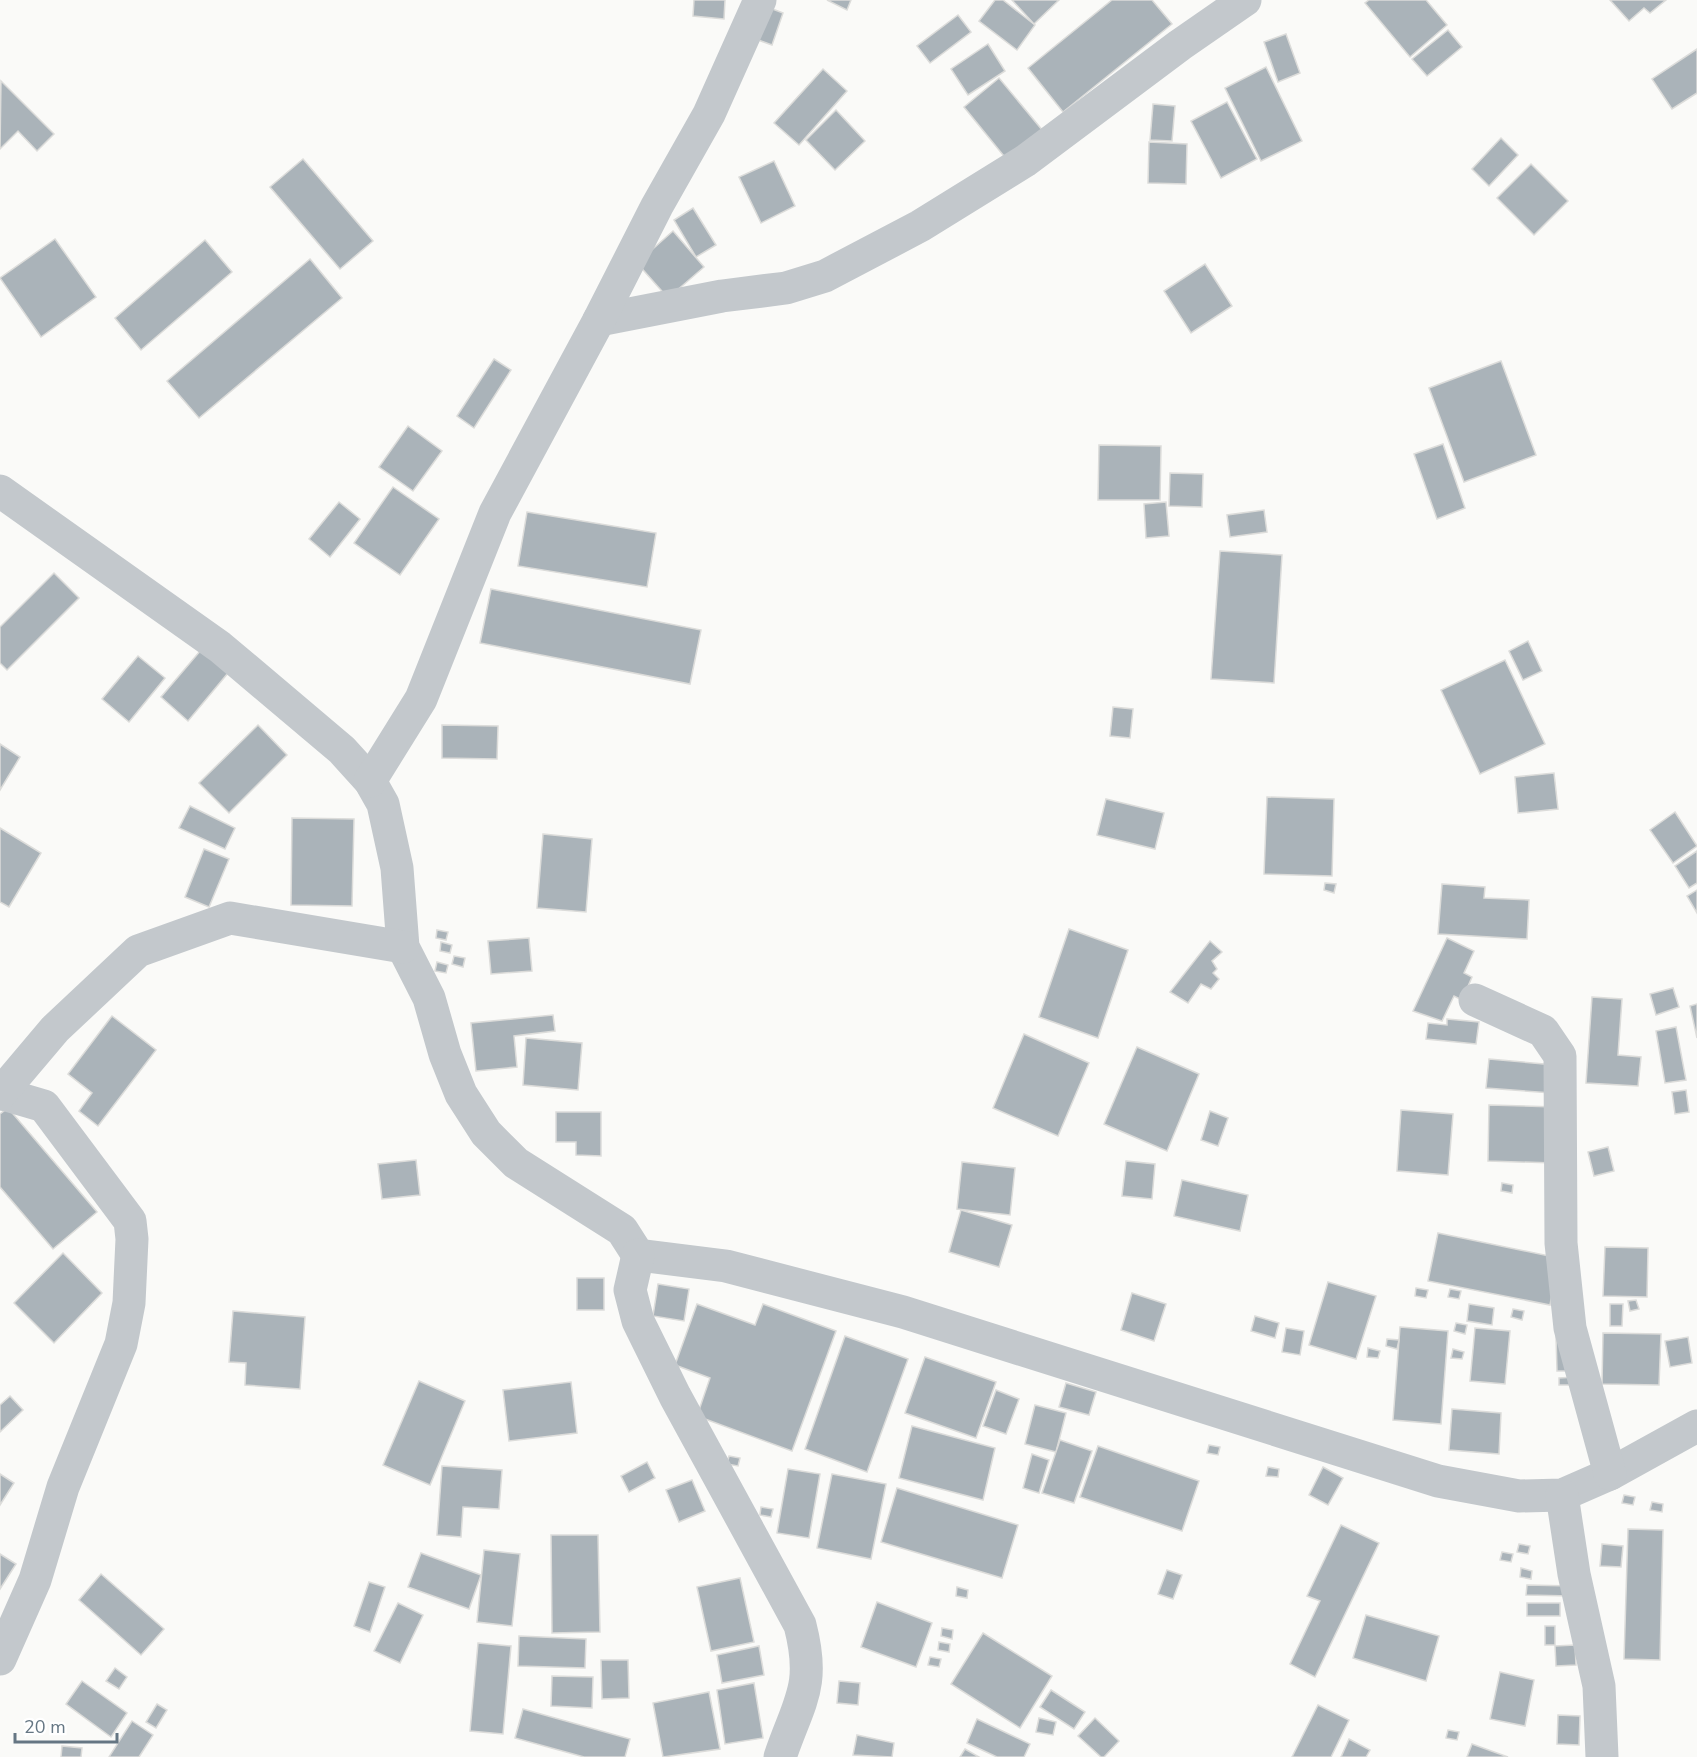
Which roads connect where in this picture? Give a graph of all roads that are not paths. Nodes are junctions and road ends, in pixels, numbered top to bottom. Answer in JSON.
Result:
{"nodes":[{"id":1,"x":760,"y":0,"type":"edge"},
{"id":2,"x":1245,"y":0,"type":"edge"},
{"id":3,"x":599,"y":320,"type":"junction"},
{"id":4,"x":0,"y":491,"type":"edge"},
{"id":5,"x":370,"y":781,"type":"junction"},
{"id":6,"x":403,"y":947,"type":"junction"},
{"id":7,"x":1475,"y":1000,"type":"dead end"},
{"id":8,"x":0,"y":1093,"type":"edge"},
{"id":9,"x":638,"y":1255,"type":"junction"},
{"id":10,"x":1697,"y":1426,"type":"edge"},
{"id":11,"x":1610,"y":1474,"type":"junction"},
{"id":12,"x":1562,"y":1495,"type":"junction"},
{"id":13,"x":0,"y":1659,"type":"edge"},
{"id":14,"x":780,"y":1757,"type":"edge"},
{"id":15,"x":1602,"y":1757,"type":"edge"}],
"edges":[{"from":1,"to":3,"type":"street"},
{"from":2,"to":3,"type":"street"},
{"from":3,"to":5,"type":"street"},
{"from":4,"to":5,"type":"street"},
{"from":5,"to":6,"type":"street"},
{"from":6,"to":8,"type":"street"},
{"from":6,"to":9,"type":"street"},
{"from":7,"to":11,"type":"street"},
{"from":8,"to":13,"type":"street"},
{"from":9,"to":12,"type":"street"},
{"from":9,"to":14,"type":"street"},
{"from":10,"to":11,"type":"street"},
{"from":11,"to":12,"type":"street"},
{"from":12,"to":15,"type":"street"}]}
